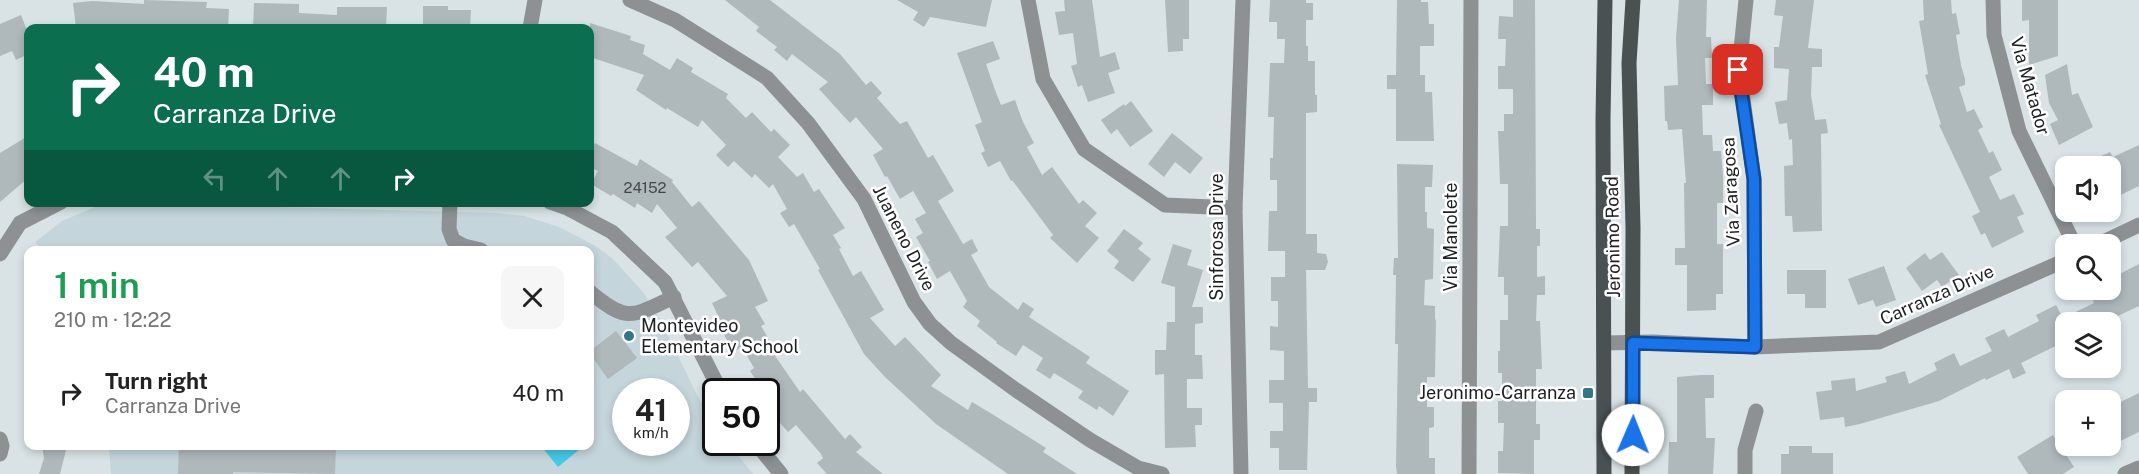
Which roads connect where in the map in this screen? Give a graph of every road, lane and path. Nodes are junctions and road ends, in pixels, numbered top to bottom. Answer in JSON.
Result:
{"nodes":[{"id":1,"x":535,"y":0,"type":"edge"},
{"id":2,"x":630,"y":0,"type":"edge"},
{"id":3,"x":1028,"y":0,"type":"edge"},
{"id":4,"x":1243,"y":0,"type":"edge"},
{"id":5,"x":1471,"y":0,"type":"edge"},
{"id":6,"x":1605,"y":0,"type":"edge"},
{"id":7,"x":1633,"y":0,"type":"edge"},
{"id":8,"x":1746,"y":0,"type":"edge"},
{"id":9,"x":1993,"y":0,"type":"edge"},
{"id":10,"x":531,"y":24,"type":"edge"},
{"id":11,"x":51,"y":207,"type":"edge"},
{"id":12,"x":450,"y":207,"type":"edge"},
{"id":13,"x":564,"y":207,"type":"edge"},
{"id":14,"x":1235,"y":208,"type":"junction"},
{"id":15,"x":2139,"y":225,"type":"edge"},
{"id":16,"x":2069,"y":234,"type":"edge"},
{"id":17,"x":2120,"y":234,"type":"edge"},
{"id":18,"x":470,"y":246,"type":"edge"},
{"id":19,"x":0,"y":254,"type":"edge"},
{"id":20,"x":2055,"y":265,"type":"edge"},
{"id":21,"x":594,"y":295,"type":"edge"},
{"id":22,"x":674,"y":297,"type":"junction"},
{"id":23,"x":1604,"y":343,"type":"junction"},
{"id":24,"x":1633,"y":343,"type":"junction"},
{"id":25,"x":1755,"y":347,"type":"junction"},
{"id":26,"x":713,"y":378,"type":"edge"},
{"id":27,"x":1756,"y":411,"type":"dead end"},
{"id":28,"x":0,"y":439,"type":"edge"},
{"id":29,"x":0,"y":454,"type":"edge"},
{"id":30,"x":766,"y":456,"type":"edge"},
{"id":31,"x":2139,"y":468,"type":"edge"},
{"id":32,"x":781,"y":474,"type":"edge"},
{"id":33,"x":1162,"y":474,"type":"edge"},
{"id":34,"x":1241,"y":474,"type":"edge"},
{"id":35,"x":1469,"y":474,"type":"edge"},
{"id":36,"x":1604,"y":474,"type":"edge"},
{"id":37,"x":1632,"y":474,"type":"edge"},
{"id":38,"x":1745,"y":474,"type":"edge"},
{"id":39,"x":2125,"y":474,"type":"edge"}],
"edges":[{"from":1,"to":10,"type":"street"},
{"from":2,"to":33,"type":"street","name":"Juaneno Drive"},
{"from":3,"to":14,"type":"street"},
{"from":4,"to":14,"type":"street","name":"Sinforosa Drive"},
{"from":5,"to":35,"type":"street","name":"Via Manolete"},
{"from":6,"to":23,"type":"main road","name":"Jeronimo Road"},
{"from":7,"to":24,"type":"main road","name":"Jeronimo Road"},
{"from":8,"to":25,"type":"street","name":"Via Zaragosa"},
{"from":9,"to":16,"type":"street","name":"Via Matador"},
{"from":11,"to":19,"type":"street"},
{"from":12,"to":18,"type":"street"},
{"from":13,"to":22,"type":"street"},
{"from":14,"to":34,"type":"street","name":"Sinforosa Drive"},
{"from":15,"to":17,"type":"street"},
{"from":20,"to":25,"type":"street","name":"Carranza Drive"},
{"from":21,"to":22,"type":"street"},
{"from":22,"to":26,"type":"street"},
{"from":23,"to":24,"type":"street","name":"Carranza Drive"},
{"from":23,"to":36,"type":"main road","name":"Jeronimo Road"},
{"from":24,"to":25,"type":"street","name":"Carranza Drive"},
{"from":24,"to":37,"type":"main road","name":"Jeronimo Road"},
{"from":27,"to":38,"type":"street"},
{"from":28,"to":29,"type":"street"},
{"from":30,"to":32,"type":"street"},
{"from":31,"to":39,"type":"street"}]}
